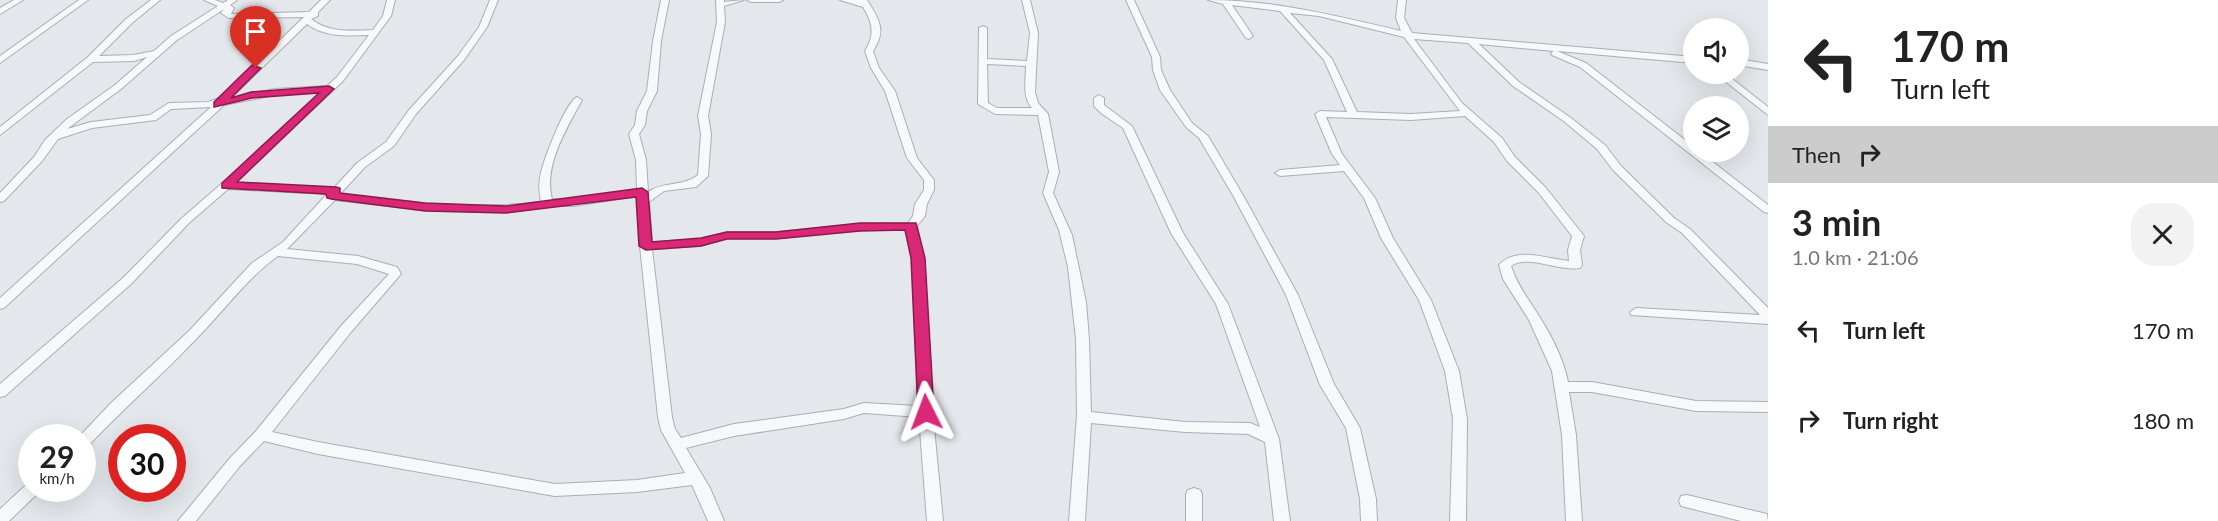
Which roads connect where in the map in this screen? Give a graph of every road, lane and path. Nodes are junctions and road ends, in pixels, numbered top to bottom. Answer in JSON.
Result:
{"nodes":[{"id":1,"x":19,"y":0,"type":"edge"},
{"id":2,"x":84,"y":0,"type":"edge"},
{"id":3,"x":156,"y":0,"type":"edge"},
{"id":4,"x":208,"y":0,"type":"edge"},
{"id":5,"x":326,"y":0,"type":"edge"},
{"id":6,"x":391,"y":0,"type":"edge"},
{"id":7,"x":494,"y":0,"type":"edge"},
{"id":8,"x":665,"y":0,"type":"edge"},
{"id":9,"x":741,"y":0,"type":"edge"},
{"id":10,"x":751,"y":0,"type":"edge"},
{"id":11,"x":779,"y":0,"type":"edge"},
{"id":12,"x":843,"y":0,"type":"edge"},
{"id":13,"x":1026,"y":0,"type":"edge"},
{"id":14,"x":1130,"y":0,"type":"edge"},
{"id":15,"x":1212,"y":0,"type":"edge"},
{"id":16,"x":1402,"y":0,"type":"edge"},
{"id":17,"x":720,"y":2,"type":"edge"},
{"id":18,"x":864,"y":2,"type":"edge"},
{"id":19,"x":1226,"y":2,"type":"junction"},
{"id":20,"x":227,"y":3,"type":"edge"},
{"id":21,"x":1280,"y":8,"type":"junction"},
{"id":22,"x":0,"y":12,"type":"edge"},
{"id":23,"x":311,"y":17,"type":"junction"},
{"id":24,"x":983,"y":28,"type":"dead end"},
{"id":25,"x":375,"y":32,"type":"junction"},
{"id":26,"x":1407,"y":35,"type":"junction"},
{"id":27,"x":1250,"y":36,"type":"dead end"},
{"id":28,"x":1469,"y":40,"type":"junction"},
{"id":29,"x":1542,"y":48,"type":"junction"},
{"id":30,"x":156,"y":51,"type":"junction"},
{"id":31,"x":134,"y":58,"type":"junction"},
{"id":32,"x":91,"y":59,"type":"junction"},
{"id":33,"x":1683,"y":59,"type":"edge"},
{"id":34,"x":0,"y":60,"type":"edge"},
{"id":35,"x":144,"y":61,"type":"junction"},
{"id":36,"x":985,"y":61,"type":"junction"},
{"id":37,"x":1031,"y":64,"type":"junction"},
{"id":38,"x":1749,"y":64,"type":"edge"},
{"id":39,"x":1768,"y":67,"type":"edge"},
{"id":40,"x":1733,"y":84,"type":"edge"},
{"id":41,"x":329,"y":89,"type":"junction"},
{"id":42,"x":1099,"y":98,"type":"dead end"},
{"id":43,"x":577,"y":100,"type":"dead end"},
{"id":44,"x":215,"y":105,"type":"junction"},
{"id":45,"x":1038,"y":111,"type":"junction"},
{"id":46,"x":1467,"y":112,"type":"junction"},
{"id":47,"x":1768,"y":112,"type":"edge"},
{"id":48,"x":1352,"y":113,"type":"junction"},
{"id":49,"x":0,"y":132,"type":"edge"},
{"id":50,"x":54,"y":136,"type":"junction"},
{"id":51,"x":1347,"y":168,"type":"junction"},
{"id":52,"x":1280,"y":173,"type":"dead end"},
{"id":53,"x":227,"y":186,"type":"junction"},
{"id":54,"x":333,"y":193,"type":"junction"},
{"id":55,"x":642,"y":197,"type":"junction"},
{"id":56,"x":0,"y":199,"type":"edge"},
{"id":57,"x":545,"y":203,"type":"junction"},
{"id":58,"x":1768,"y":210,"type":"edge"},
{"id":59,"x":911,"y":226,"type":"junction"},
{"id":60,"x":646,"y":246,"type":"junction"},
{"id":61,"x":277,"y":252,"type":"junction"},
{"id":62,"x":5,"y":296,"type":"edge"},
{"id":63,"x":0,"y":304,"type":"edge"},
{"id":64,"x":1636,"y":312,"type":"dead end"},
{"id":65,"x":1768,"y":318,"type":"edge"},
{"id":66,"x":1562,"y":387,"type":"junction"},
{"id":67,"x":0,"y":392,"type":"edge"},
{"id":68,"x":1768,"y":406,"type":"edge"},
{"id":69,"x":926,"y":412,"type":"junction"},
{"id":70,"x":1083,"y":417,"type":"junction"},
{"id":71,"x":1267,"y":422,"type":"junction"},
{"id":72,"x":96,"y":428,"type":"edge"},
{"id":73,"x":1250,"y":429,"type":"junction"},
{"id":74,"x":261,"y":435,"type":"junction"},
{"id":75,"x":1272,"y":439,"type":"junction"},
{"id":76,"x":677,"y":445,"type":"junction"},
{"id":77,"x":696,"y":478,"type":"junction"},
{"id":78,"x":1194,"y":494,"type":"dead end"},
{"id":79,"x":1687,"y":501,"type":"dead end"},
{"id":80,"x":18,"y":502,"type":"edge"},
{"id":81,"x":0,"y":519,"type":"edge"},
{"id":82,"x":186,"y":521,"type":"edge"},
{"id":83,"x":716,"y":521,"type":"edge"},
{"id":84,"x":935,"y":521,"type":"edge"},
{"id":85,"x":1077,"y":521,"type":"edge"},
{"id":86,"x":1194,"y":521,"type":"edge"},
{"id":87,"x":1282,"y":521,"type":"edge"},
{"id":88,"x":1369,"y":521,"type":"edge"},
{"id":89,"x":1458,"y":521,"type":"edge"},
{"id":90,"x":1574,"y":521,"type":"edge"},
{"id":91,"x":1767,"y":521,"type":"edge"}],
"edges":[{"from":1,"to":22,"type":"street"},
{"from":2,"to":34,"type":"street"},
{"from":3,"to":32,"type":"street"},
{"from":4,"to":20,"type":"street"},
{"from":5,"to":23,"type":"street"},
{"from":6,"to":25,"type":"street"},
{"from":7,"to":54,"type":"street"},
{"from":8,"to":55,"type":"street"},
{"from":9,"to":17,"type":"street"},
{"from":10,"to":11,"type":"street"},
{"from":12,"to":18,"type":"street"},
{"from":13,"to":37,"type":"street"},
{"from":14,"to":88,"type":"street"},
{"from":15,"to":19,"type":"street"},
{"from":16,"to":26,"type":"street"},
{"from":17,"to":55,"type":"street"},
{"from":18,"to":59,"type":"street"},
{"from":19,"to":21,"type":"street"},
{"from":19,"to":27,"type":"street"},
{"from":20,"to":23,"type":"street"},
{"from":20,"to":30,"type":"street"},
{"from":21,"to":26,"type":"street"},
{"from":21,"to":48,"type":"street"},
{"from":23,"to":25,"type":"street"},
{"from":23,"to":44,"type":"street"},
{"from":24,"to":36,"type":"street"},
{"from":25,"to":41,"type":"street"},
{"from":26,"to":28,"type":"street"},
{"from":26,"to":46,"type":"street"},
{"from":28,"to":29,"type":"street"},
{"from":28,"to":65,"type":"street"},
{"from":29,"to":33,"type":"street"},
{"from":29,"to":58,"type":"street"},
{"from":30,"to":31,"type":"street"},
{"from":30,"to":35,"type":"street"},
{"from":31,"to":32,"type":"street"},
{"from":31,"to":35,"type":"street"},
{"from":32,"to":49,"type":"street"},
{"from":35,"to":50,"type":"street"},
{"from":36,"to":37,"type":"street"},
{"from":36,"to":45,"type":"street"},
{"from":37,"to":45,"type":"street"},
{"from":38,"to":39,"type":"street"},
{"from":40,"to":47,"type":"street"},
{"from":41,"to":44,"type":"street"},
{"from":41,"to":53,"type":"street"},
{"from":42,"to":71,"type":"street"},
{"from":43,"to":57,"type":"street"},
{"from":44,"to":50,"type":"street"},
{"from":44,"to":62,"type":"street"},
{"from":45,"to":70,"type":"street"},
{"from":46,"to":48,"type":"street"},
{"from":46,"to":66,"type":"street"},
{"from":48,"to":51,"type":"street"},
{"from":50,"to":56,"type":"street"},
{"from":51,"to":52,"type":"street"},
{"from":51,"to":89,"type":"street"},
{"from":53,"to":54,"type":"street"},
{"from":53,"to":67,"type":"street"},
{"from":54,"to":57,"type":"street"},
{"from":54,"to":61,"type":"street"},
{"from":55,"to":57,"type":"street"},
{"from":55,"to":60,"type":"street"},
{"from":59,"to":60,"type":"street"},
{"from":59,"to":69,"type":"street"},
{"from":60,"to":76,"type":"street"},
{"from":61,"to":72,"type":"street"},
{"from":61,"to":74,"type":"street"},
{"from":62,"to":63,"type":"street"},
{"from":64,"to":65,"type":"street"},
{"from":66,"to":68,"type":"street"},
{"from":66,"to":90,"type":"street"},
{"from":69,"to":76,"type":"street"},
{"from":69,"to":84,"type":"street"},
{"from":70,"to":73,"type":"street"},
{"from":70,"to":85,"type":"street"},
{"from":71,"to":73,"type":"street"},
{"from":71,"to":75,"type":"street"},
{"from":73,"to":75,"type":"street"},
{"from":74,"to":77,"type":"street"},
{"from":74,"to":82,"type":"street"},
{"from":75,"to":87,"type":"street"},
{"from":76,"to":77,"type":"street"},
{"from":77,"to":83,"type":"street"},
{"from":78,"to":86,"type":"street"},
{"from":79,"to":91,"type":"street"},
{"from":80,"to":81,"type":"street"}]}
